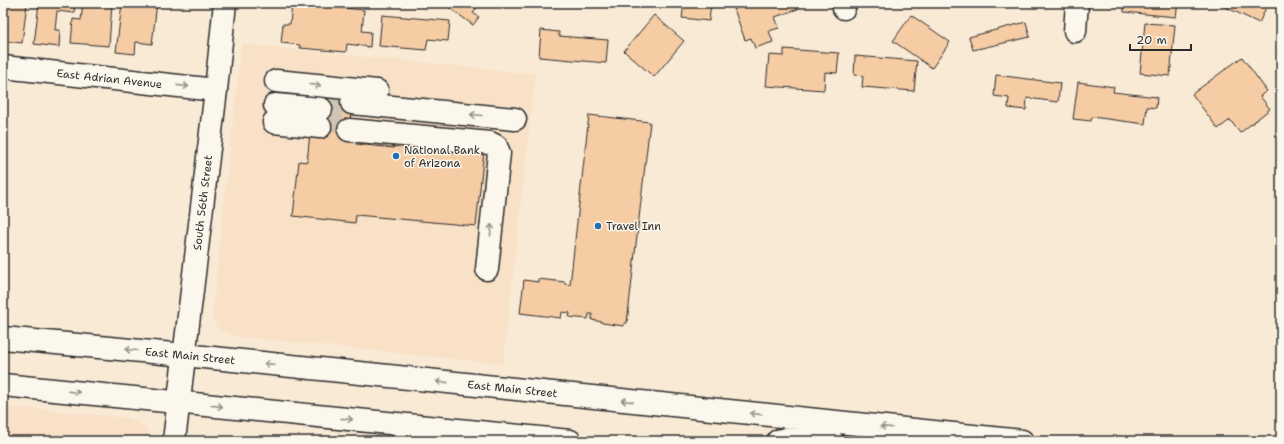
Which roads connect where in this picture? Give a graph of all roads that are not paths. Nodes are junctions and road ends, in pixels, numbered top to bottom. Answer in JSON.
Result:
{"nodes":[{"id":1,"x":225,"y":3,"type":"edge"},
{"id":2,"x":1077,"y":3,"type":"edge"},
{"id":3,"x":1074,"y":31,"type":"dead end"},
{"id":4,"x":3,"y":67,"type":"edge"},
{"id":5,"x":216,"y":90,"type":"junction"},
{"id":6,"x":384,"y":106,"type":"junction"},
{"id":7,"x":321,"y":114,"type":"tunnel mouth"},
{"id":8,"x":350,"y":117,"type":"junction"},
{"id":9,"x":514,"y":119,"type":"dead end"},
{"id":10,"x":511,"y":142,"type":"dead end"},
{"id":11,"x":487,"y":269,"type":"dead end"},
{"id":12,"x":3,"y":338,"type":"edge"},
{"id":13,"x":184,"y":355,"type":"junction"},
{"id":14,"x":3,"y":385,"type":"edge"},
{"id":15,"x":179,"y":402,"type":"junction"},
{"id":16,"x":975,"y":439,"type":"edge"},
{"id":17,"x":174,"y":441,"type":"edge"},
{"id":18,"x":570,"y":441,"type":"edge"},
{"id":19,"x":778,"y":441,"type":"edge"},
{"id":20,"x":832,"y":441,"type":"edge"},
{"id":21,"x":1022,"y":441,"type":"edge"}],
"edges":[{"from":1,"to":5,"type":"main road","name":"South 56th Street"},
{"from":2,"to":3,"type":"main road"},
{"from":4,"to":5,"type":"main road","name":"East Adrian Avenue","one_way":true},
{"from":5,"to":13,"type":"main road","name":"South 56th Street"},
{"from":7,"to":6,"type":"main road","one_way":true},
{"from":6,"to":8,"type":"main road"},
{"from":9,"to":6,"type":"main road","one_way":true},
{"from":8,"to":10,"type":"main road"},
{"from":11,"to":8,"type":"main road","one_way":true},
{"from":13,"to":12,"type":"main road","name":"East Main Street","one_way":true},
{"from":13,"to":15,"type":"main road","name":"South 56th Street"},
{"from":16,"to":13,"type":"main road","name":"East Main Street","one_way":true},
{"from":14,"to":15,"type":"main road","one_way":true},
{"from":15,"to":17,"type":"main road","name":"South 56th Street"},
{"from":15,"to":18,"type":"main road","one_way":true},
{"from":16,"to":21,"type":"main road","name":"East Main Street"},
{"from":19,"to":20,"type":"main road"}]}
